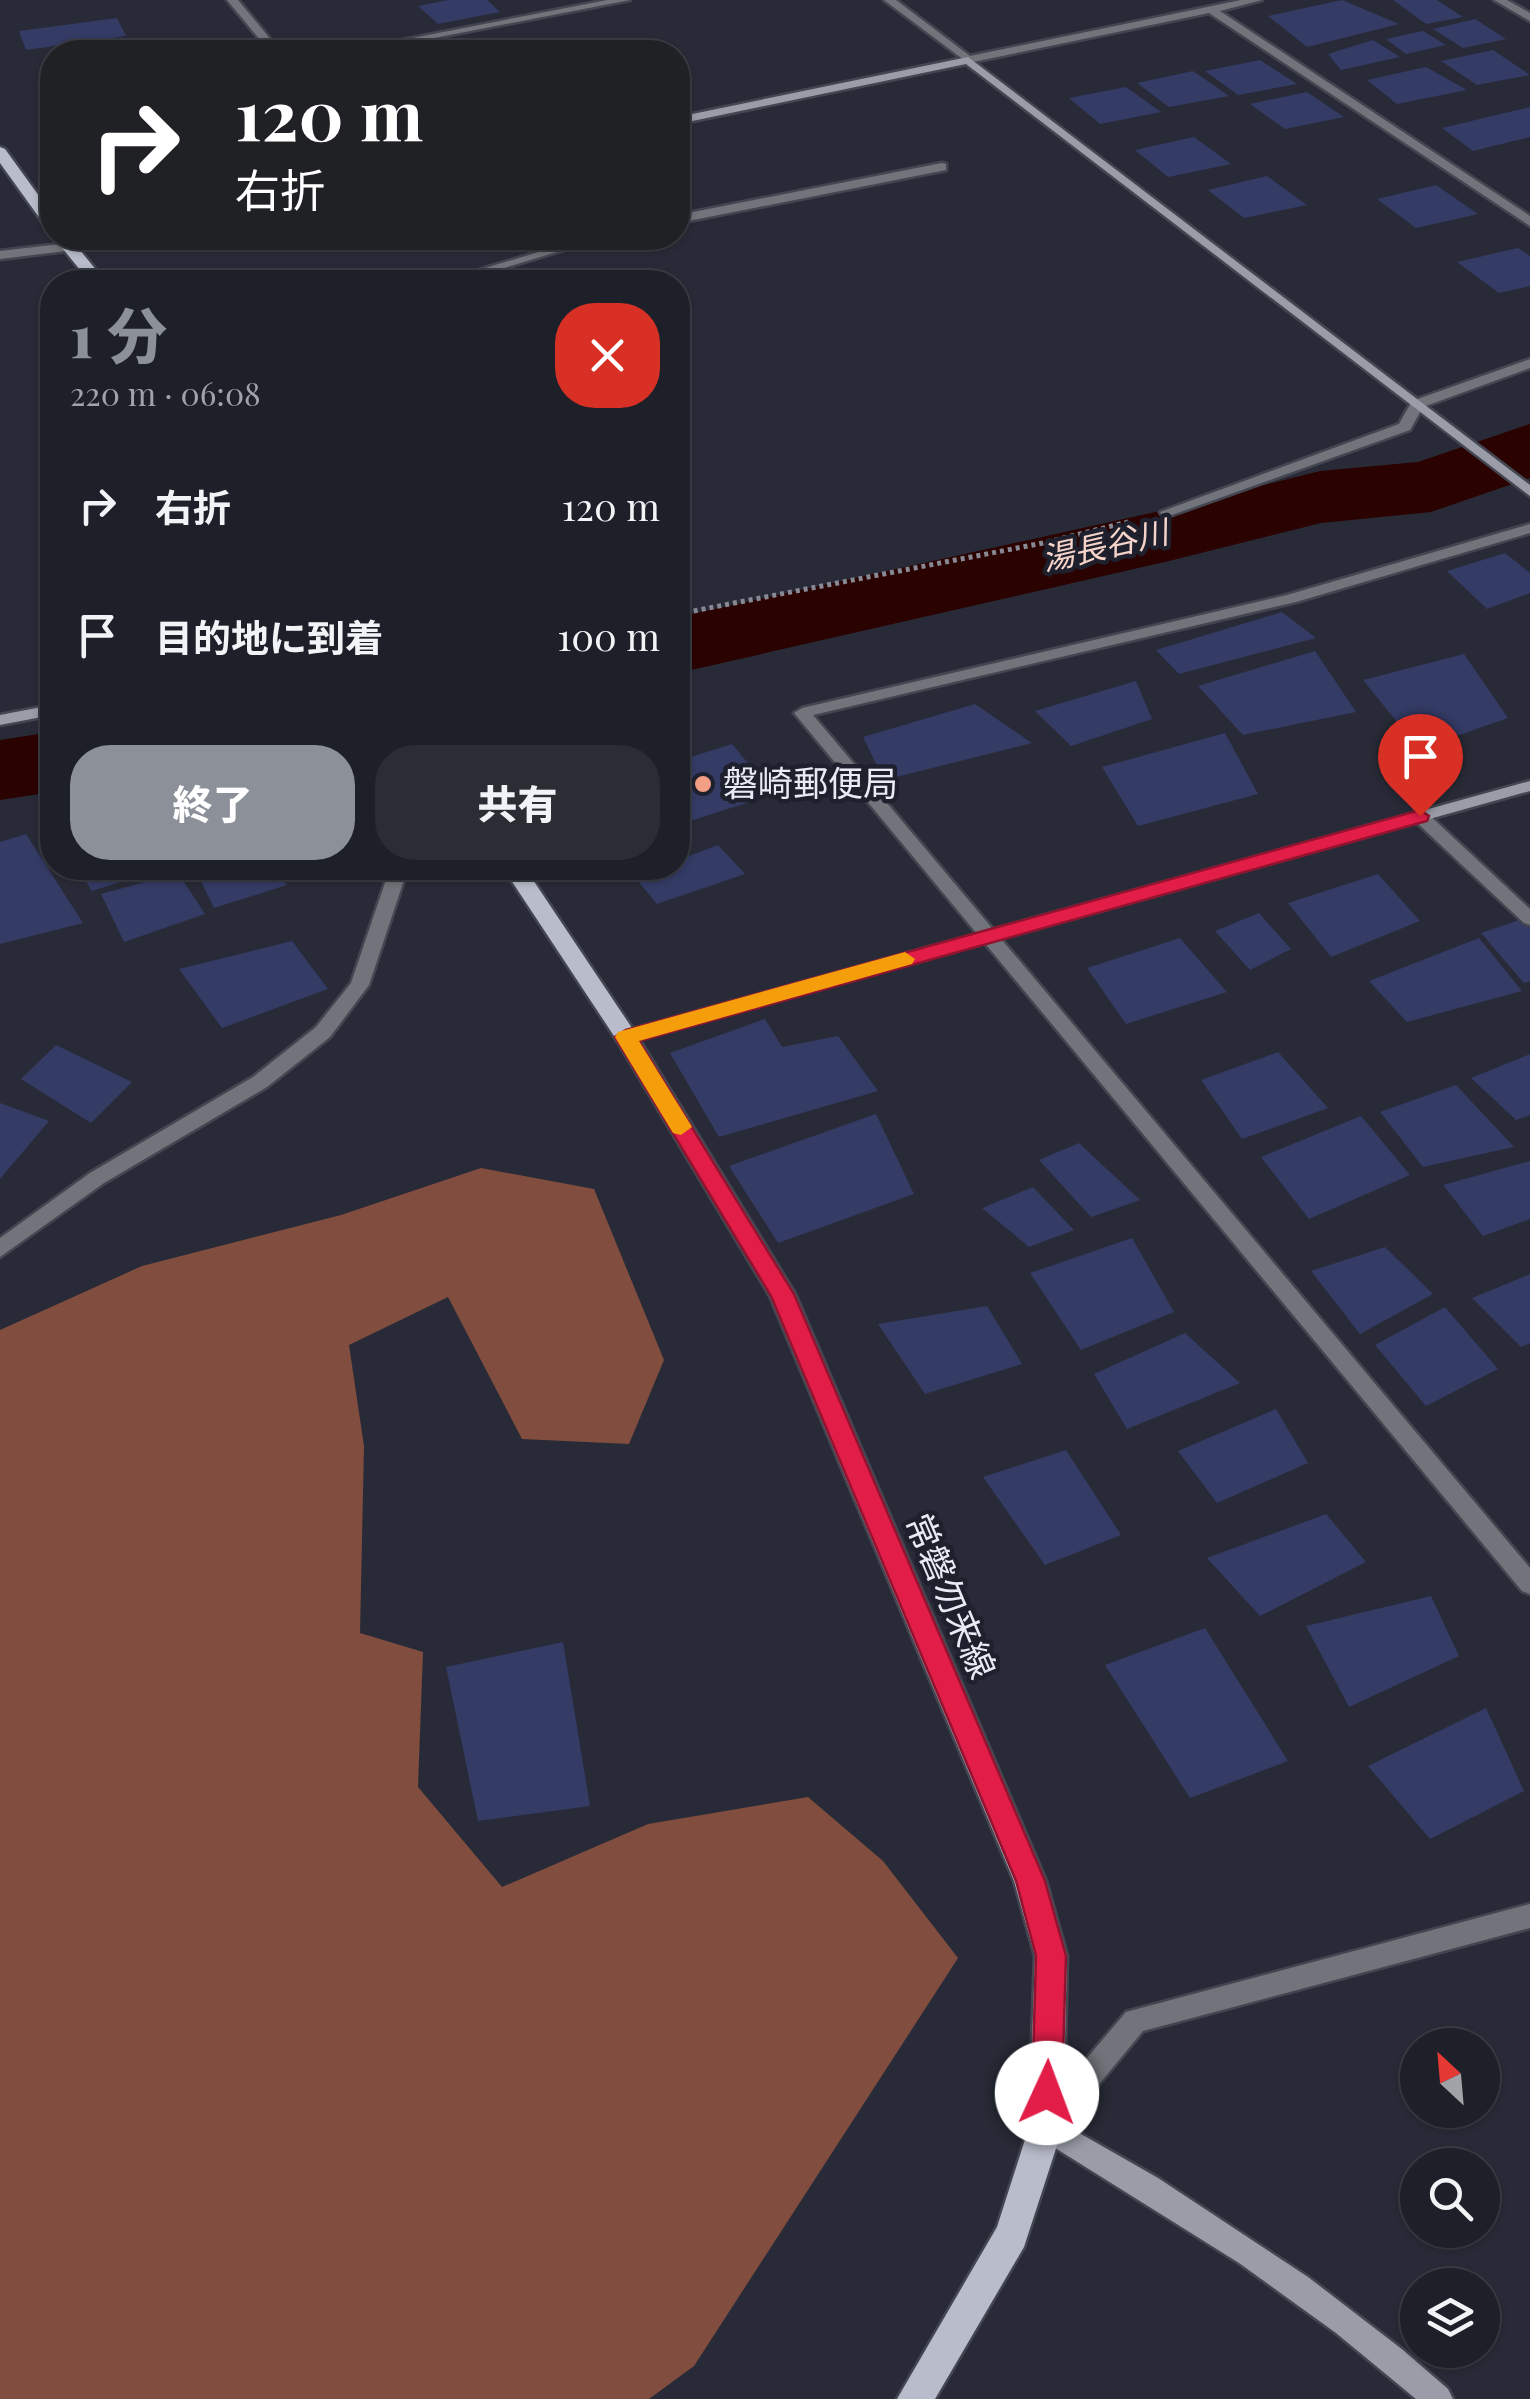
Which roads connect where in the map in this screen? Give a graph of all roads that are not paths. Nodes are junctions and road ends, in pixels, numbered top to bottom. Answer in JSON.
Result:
{"nodes":[{"id":1,"x":232,"y":0,"type":"edge"},
{"id":2,"x":625,"y":0,"type":"edge"},
{"id":3,"x":890,"y":0,"type":"edge"},
{"id":4,"x":1258,"y":0,"type":"edge"},
{"id":5,"x":1499,"y":0,"type":"edge"},
{"id":6,"x":1211,"y":10,"type":"junction"},
{"id":7,"x":1530,"y":18,"type":"edge"},
{"id":8,"x":266,"y":40,"type":"edge"},
{"id":9,"x":412,"y":40,"type":"edge"},
{"id":10,"x":968,"y":60,"type":"junction"},
{"id":11,"x":690,"y":118,"type":"edge"},
{"id":12,"x":0,"y":152,"type":"edge"},
{"id":13,"x":942,"y":167,"type":"dead end"},
{"id":14,"x":40,"y":207,"type":"edge"},
{"id":15,"x":690,"y":217,"type":"edge"},
{"id":16,"x":1530,"y":222,"type":"edge"},
{"id":17,"x":40,"y":247,"type":"edge"},
{"id":18,"x":72,"y":250,"type":"edge"},
{"id":19,"x":556,"y":250,"type":"edge"},
{"id":20,"x":0,"y":255,"type":"edge"},
{"id":21,"x":88,"y":270,"type":"edge"},
{"id":22,"x":487,"y":270,"type":"edge"},
{"id":23,"x":1530,"y":362,"type":"edge"},
{"id":24,"x":1417,"y":404,"type":"junction"},
{"id":25,"x":1529,"y":491,"type":"edge"},
{"id":26,"x":1167,"y":512,"type":"road end"},
{"id":27,"x":1530,"y":528,"type":"edge"},
{"id":28,"x":40,"y":712,"type":"edge"},
{"id":29,"x":0,"y":720,"type":"edge"},
{"id":30,"x":1530,"y":786,"type":"edge"},
{"id":31,"x":1420,"y":816,"type":"junction"},
{"id":32,"x":395,"y":880,"type":"edge"},
{"id":33,"x":522,"y":880,"type":"edge"},
{"id":34,"x":1530,"y":918,"type":"edge"},
{"id":35,"x":986,"y":937,"type":"junction"},
{"id":36,"x":626,"y":1037,"type":"junction"},
{"id":37,"x":0,"y":1249,"type":"edge"},
{"id":38,"x":1530,"y":1584,"type":"edge"},
{"id":39,"x":1530,"y":1916,"type":"edge"},
{"id":40,"x":1046,"y":2127,"type":"junction"},
{"id":41,"x":914,"y":2399,"type":"edge"},
{"id":42,"x":1438,"y":2399,"type":"edge"}],
"edges":[{"from":1,"to":8,"type":"street"},
{"from":2,"to":9,"type":"street"},
{"from":3,"to":10,"type":"street"},
{"from":4,"to":6,"type":"street"},
{"from":5,"to":7,"type":"street"},
{"from":6,"to":10,"type":"street"},
{"from":6,"to":16,"type":"street"},
{"from":10,"to":11,"type":"street"},
{"from":10,"to":24,"type":"street"},
{"from":12,"to":14,"type":"main road"},
{"from":13,"to":15,"type":"street"},
{"from":17,"to":20,"type":"street"},
{"from":18,"to":21,"type":"main road"},
{"from":19,"to":22,"type":"street"},
{"from":23,"to":24,"type":"street"},
{"from":24,"to":25,"type":"street"},
{"from":24,"to":26,"type":"street"},
{"from":27,"to":35,"type":"street"},
{"from":28,"to":29,"type":"street"},
{"from":30,"to":31,"type":"street"},
{"from":31,"to":34,"type":"street"},
{"from":31,"to":35,"type":"street"},
{"from":32,"to":37,"type":"street"},
{"from":33,"to":36,"type":"main road","name":"常磐勿来線"},
{"from":35,"to":36,"type":"street"},
{"from":35,"to":38,"type":"street"},
{"from":36,"to":40,"type":"main road","name":"常磐勿来線"},
{"from":39,"to":40,"type":"street"},
{"from":40,"to":41,"type":"main road","name":"常磐勿来線"},
{"from":40,"to":42,"type":"street"}]}
